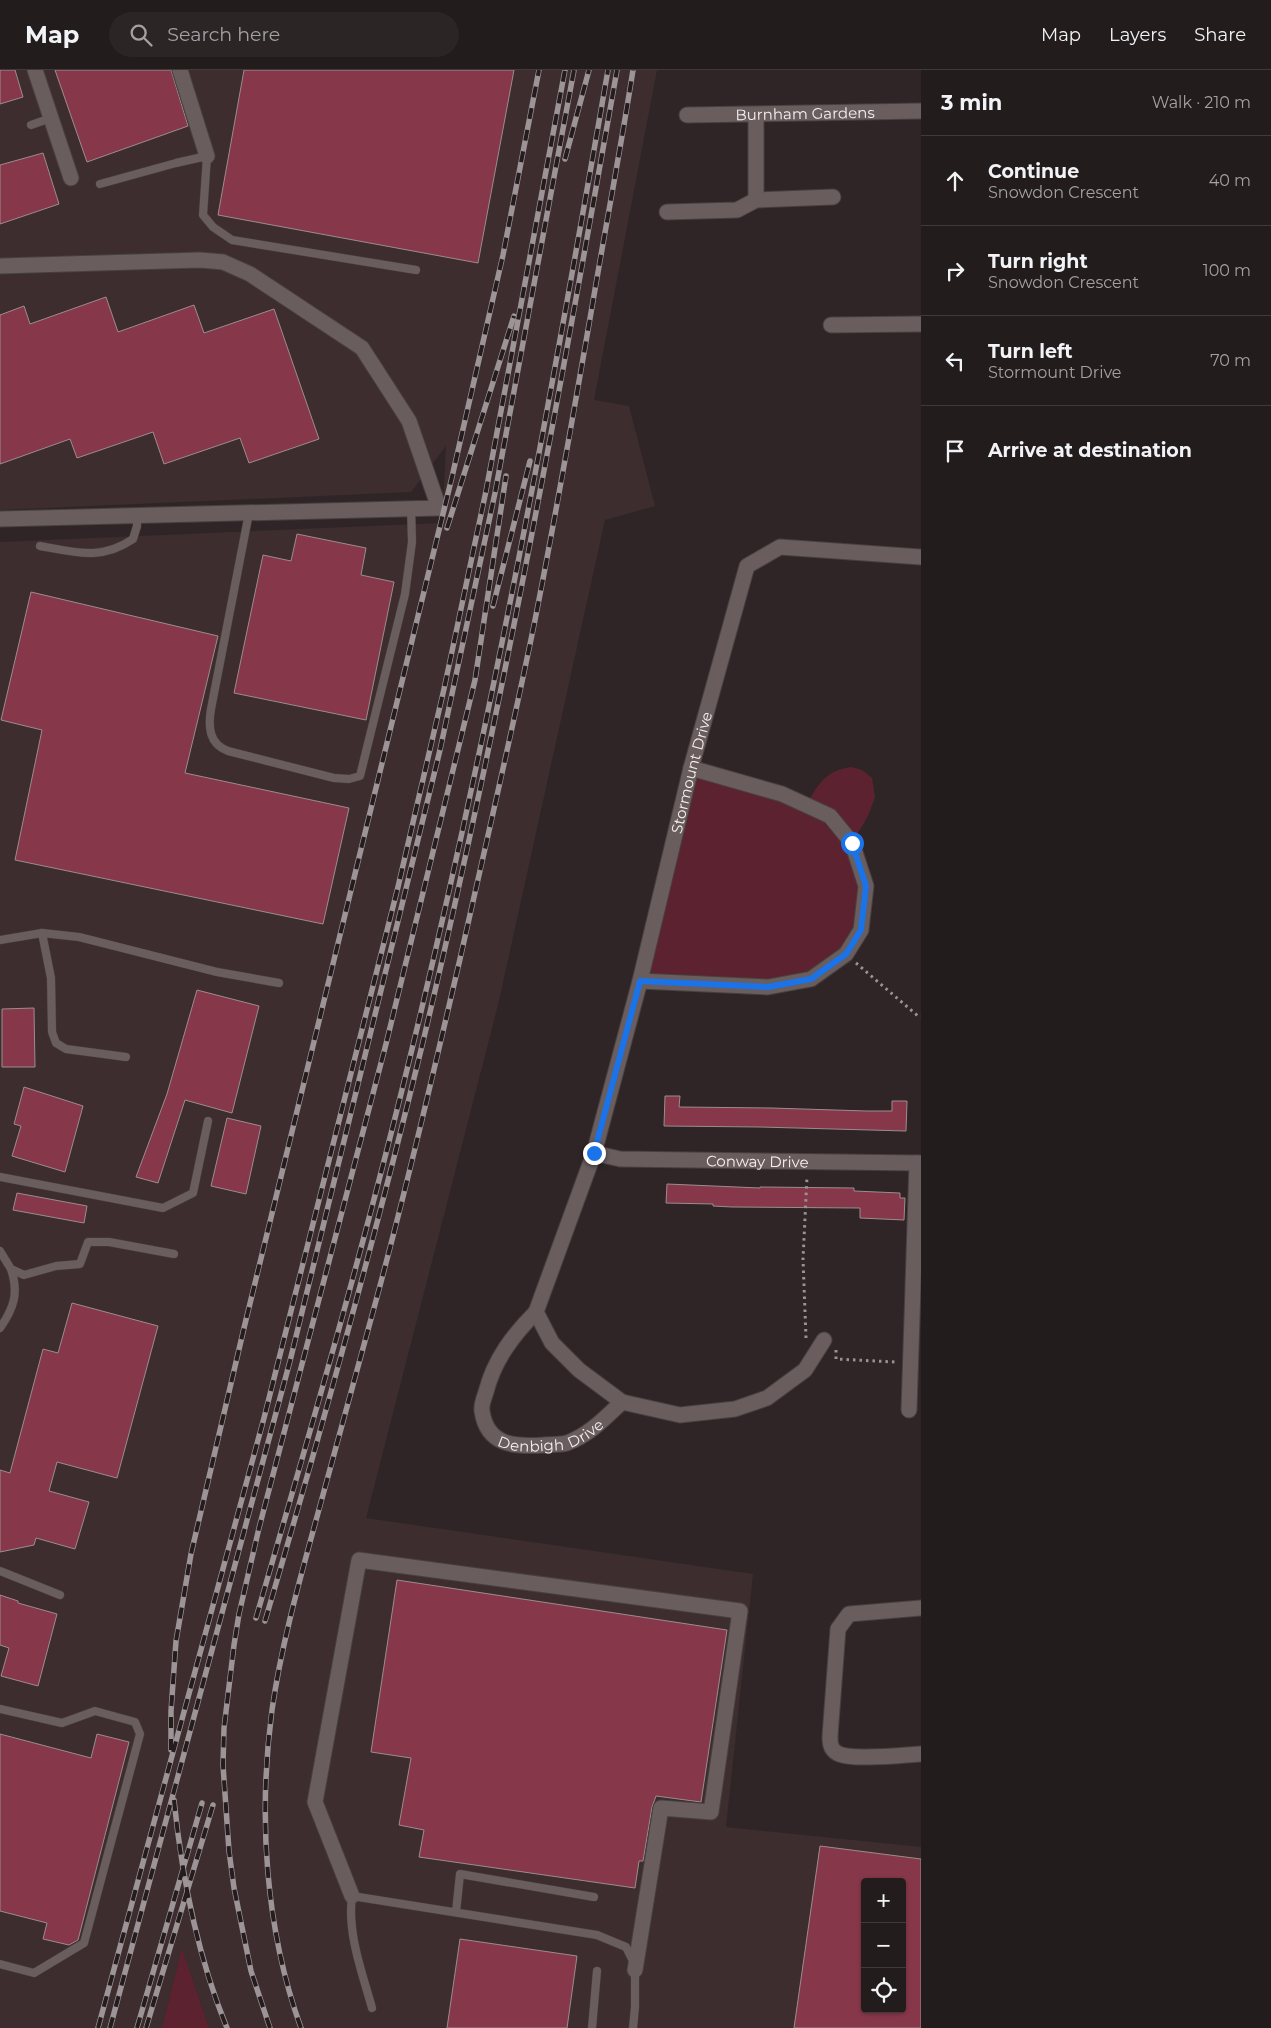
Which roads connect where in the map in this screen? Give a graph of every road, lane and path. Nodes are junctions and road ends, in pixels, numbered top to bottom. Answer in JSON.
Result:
{"nodes":[{"id":1,"x":35,"y":70,"type":"edge"},
{"id":2,"x":180,"y":70,"type":"edge"},
{"id":3,"x":921,"y":112,"type":"edge"},
{"id":4,"x":687,"y":115,"type":"dead end"},
{"id":5,"x":756,"y":115,"type":"junction"},
{"id":6,"x":50,"y":118,"type":"junction"},
{"id":7,"x":31,"y":125,"type":"dead end"},
{"id":8,"x":207,"y":156,"type":"junction"},
{"id":9,"x":71,"y":178,"type":"dead end"},
{"id":10,"x":100,"y":184,"type":"dead end"},
{"id":11,"x":833,"y":197,"type":"dead end"},
{"id":12,"x":756,"y":200,"type":"junction"},
{"id":13,"x":667,"y":212,"type":"dead end"},
{"id":14,"x":0,"y":266,"type":"edge"},
{"id":15,"x":416,"y":270,"type":"dead end"},
{"id":16,"x":921,"y":324,"type":"edge"},
{"id":17,"x":831,"y":325,"type":"dead end"},
{"id":18,"x":411,"y":508,"type":"junction"},
{"id":19,"x":249,"y":512,"type":"junction"},
{"id":20,"x":137,"y":516,"type":"junction"},
{"id":21,"x":0,"y":519,"type":"edge"},
{"id":22,"x":40,"y":546,"type":"dead end"},
{"id":23,"x":921,"y":557,"type":"edge"},
{"id":24,"x":691,"y":768,"type":"junction"},
{"id":25,"x":42,"y":933,"type":"junction"},
{"id":26,"x":0,"y":940,"type":"edge"},
{"id":27,"x":846,"y":954,"type":"junction"},
{"id":28,"x":640,"y":981,"type":"junction"},
{"id":29,"x":279,"y":983,"type":"dead end"},
{"id":30,"x":921,"y":1016,"type":"edge"},
{"id":31,"x":126,"y":1058,"type":"dead end"},
{"id":32,"x":208,"y":1121,"type":"dead end"},
{"id":33,"x":594,"y":1153,"type":"junction"},
{"id":34,"x":808,"y":1162,"type":"junction"},
{"id":35,"x":919,"y":1163,"type":"edge"},
{"id":36,"x":0,"y":1177,"type":"edge"},
{"id":37,"x":0,"y":1251,"type":"edge"},
{"id":38,"x":174,"y":1254,"type":"dead end"},
{"id":39,"x":11,"y":1269,"type":"junction"},
{"id":40,"x":536,"y":1312,"type":"junction"},
{"id":41,"x":0,"y":1328,"type":"edge"},
{"id":42,"x":824,"y":1340,"type":"junction"},
{"id":43,"x":911,"y":1362,"type":"junction"},
{"id":44,"x":622,"y":1402,"type":"junction"},
{"id":45,"x":909,"y":1410,"type":"dead end"},
{"id":46,"x":0,"y":1571,"type":"edge"},
{"id":47,"x":60,"y":1595,"type":"dead end"},
{"id":48,"x":921,"y":1608,"type":"edge"},
{"id":49,"x":0,"y":1709,"type":"edge"},
{"id":50,"x":921,"y":1754,"type":"edge"},
{"id":51,"x":352,"y":1896,"type":"junction"},
{"id":52,"x":594,"y":1896,"type":"dead end"},
{"id":53,"x":456,"y":1912,"type":"junction"},
{"id":54,"x":0,"y":1964,"type":"edge"},
{"id":55,"x":635,"y":1970,"type":"junction"},
{"id":56,"x":597,"y":1972,"type":"dead end"},
{"id":57,"x":372,"y":2008,"type":"dead end"},
{"id":58,"x":592,"y":2028,"type":"edge"},
{"id":59,"x":632,"y":2028,"type":"edge"}],
"edges":[{"from":1,"to":6,"type":"street"},
{"from":2,"to":8,"type":"street"},
{"from":3,"to":5,"type":"street","name":"Burnham Gardens"},
{"from":4,"to":5,"type":"street","name":"Burnham Gardens"},
{"from":5,"to":12,"type":"street"},
{"from":6,"to":7,"type":"lane"},
{"from":6,"to":9,"type":"street"},
{"from":8,"to":10,"type":"lane"},
{"from":8,"to":15,"type":"lane"},
{"from":11,"to":12,"type":"street"},
{"from":12,"to":13,"type":"street"},
{"from":14,"to":18,"type":"street"},
{"from":16,"to":17,"type":"street"},
{"from":18,"to":19,"type":"street"},
{"from":18,"to":19,"type":"lane"},
{"from":19,"to":20,"type":"street"},
{"from":20,"to":21,"type":"street"},
{"from":20,"to":22,"type":"lane"},
{"from":23,"to":24,"type":"street","name":"Stormount Drive"},
{"from":24,"to":27,"type":"street"},
{"from":24,"to":28,"type":"street","name":"Stormount Drive"},
{"from":25,"to":26,"type":"lane"},
{"from":25,"to":29,"type":"lane"},
{"from":25,"to":31,"type":"lane"},
{"from":27,"to":28,"type":"street"},
{"from":27,"to":30,"type":"path"},
{"from":28,"to":33,"type":"street","name":"Stormount Drive"},
{"from":32,"to":36,"type":"lane"},
{"from":33,"to":34,"type":"street","name":"Conway Drive"},
{"from":33,"to":40,"type":"street","name":"Denbigh Drive"},
{"from":34,"to":35,"type":"street","name":"Conway Drive"},
{"from":34,"to":42,"type":"path"},
{"from":35,"to":43,"type":"street"},
{"from":37,"to":39,"type":"lane"},
{"from":38,"to":39,"type":"lane"},
{"from":39,"to":41,"type":"lane"},
{"from":40,"to":44,"type":"street","name":"Denbigh Drive"},
{"from":40,"to":44,"type":"street","name":"Denbigh Drive"},
{"from":42,"to":43,"type":"path"},
{"from":42,"to":44,"type":"street","name":"Denbigh Drive"},
{"from":43,"to":45,"type":"street"},
{"from":46,"to":47,"type":"lane"},
{"from":48,"to":50,"type":"street"},
{"from":49,"to":54,"type":"lane"},
{"from":51,"to":53,"type":"lane"},
{"from":51,"to":55,"type":"street"},
{"from":51,"to":57,"type":"lane"},
{"from":52,"to":53,"type":"lane"},
{"from":53,"to":55,"type":"lane"},
{"from":55,"to":59,"type":"lane"},
{"from":56,"to":58,"type":"lane"}]}
